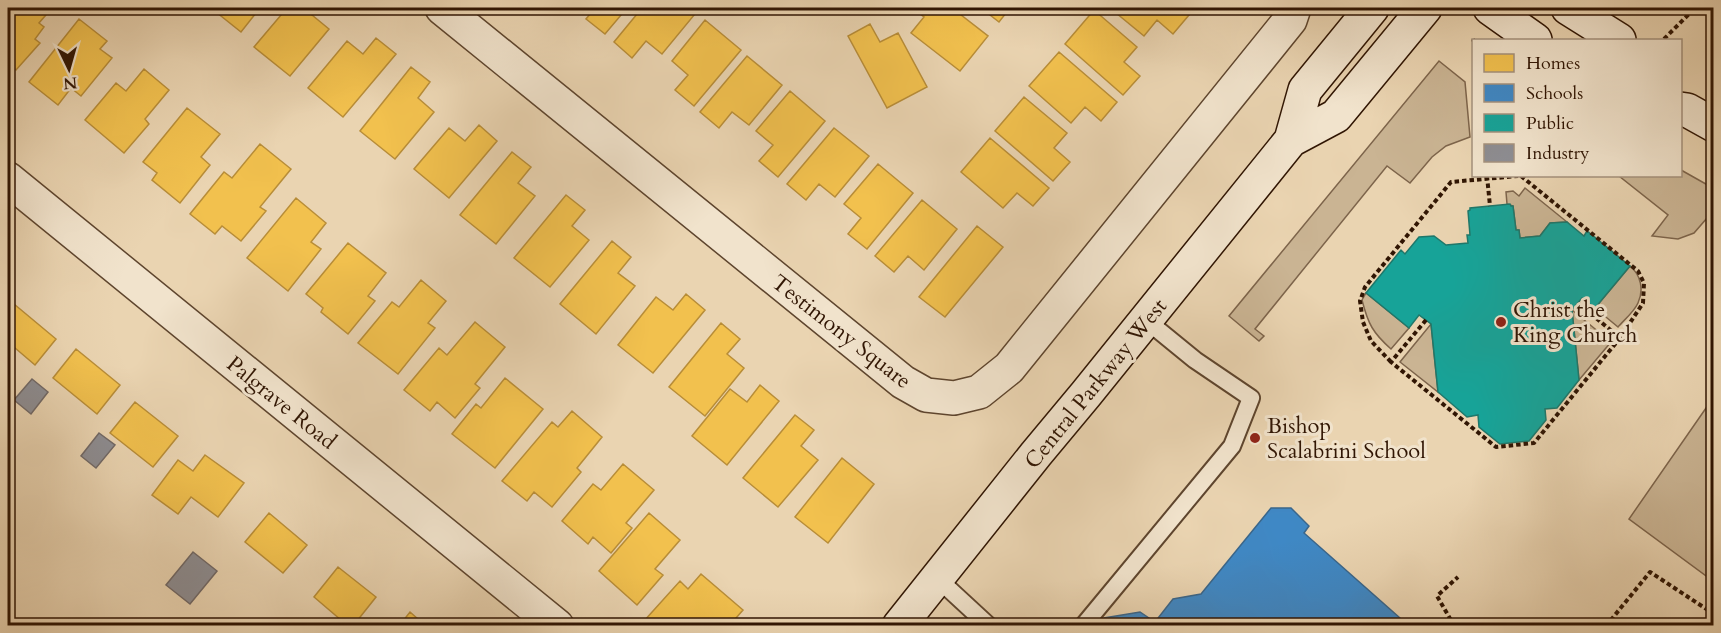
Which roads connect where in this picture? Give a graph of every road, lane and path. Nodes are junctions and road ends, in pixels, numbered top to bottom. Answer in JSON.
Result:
{"nodes":[{"id":1,"x":442,"y":8,"type":"edge"},
{"id":2,"x":1294,"y":8,"type":"edge"},
{"id":3,"x":1372,"y":8,"type":"edge"},
{"id":4,"x":1425,"y":8,"type":"edge"},
{"id":5,"x":1490,"y":8,"type":"edge"},
{"id":6,"x":1568,"y":8,"type":"edge"},
{"id":7,"x":1695,"y":8,"type":"edge"},
{"id":8,"x":1534,"y":39,"type":"edge"},
{"id":9,"x":1617,"y":39,"type":"edge"},
{"id":10,"x":1664,"y":39,"type":"dead end"},
{"id":11,"x":1291,"y":140,"type":"junction"},
{"id":12,"x":1487,"y":177,"type":"edge"},
{"id":13,"x":1520,"y":177,"type":"edge"},
{"id":14,"x":8,"y":179,"type":"edge"},
{"id":15,"x":1490,"y":206,"type":"dead end"},
{"id":16,"x":1578,"y":303,"type":"dead end"},
{"id":17,"x":1146,"y":320,"type":"junction"},
{"id":18,"x":1426,"y":320,"type":"dead end"},
{"id":19,"x":1620,"y":338,"type":"junction"},
{"id":20,"x":1391,"y":362,"type":"junction"},
{"id":21,"x":1458,"y":577,"type":"dead end"},
{"id":22,"x":937,"y":578,"type":"junction"},
{"id":23,"x":1713,"y":614,"type":"edge"},
{"id":24,"x":557,"y":626,"type":"edge"},
{"id":25,"x":899,"y":626,"type":"edge"},
{"id":26,"x":989,"y":626,"type":"edge"},
{"id":27,"x":1083,"y":626,"type":"edge"},
{"id":28,"x":1455,"y":626,"type":"edge"},
{"id":29,"x":1606,"y":626,"type":"edge"}],
"edges":[{"from":1,"to":2,"type":"street","name":"Testimony Square"},
{"from":3,"to":11,"type":"street","name":"Central Parkway West"},
{"from":4,"to":11,"type":"street","name":"Central Parkway West"},
{"from":5,"to":8,"type":"street"},
{"from":6,"to":9,"type":"street"},
{"from":7,"to":10,"type":"path"},
{"from":11,"to":17,"type":"street","name":"Central Parkway West"},
{"from":12,"to":15,"type":"path"},
{"from":12,"to":20,"type":"path"},
{"from":13,"to":19,"type":"path"},
{"from":14,"to":24,"type":"street","name":"Palgrave Road"},
{"from":16,"to":19,"type":"path"},
{"from":17,"to":22,"type":"street","name":"Central Parkway West"},
{"from":17,"to":27,"type":"lane"},
{"from":18,"to":20,"type":"path"},
{"from":19,"to":20,"type":"path"},
{"from":21,"to":28,"type":"path"},
{"from":22,"to":25,"type":"street","name":"Central Parkway West"},
{"from":22,"to":26,"type":"lane"},
{"from":23,"to":29,"type":"path"}]}
